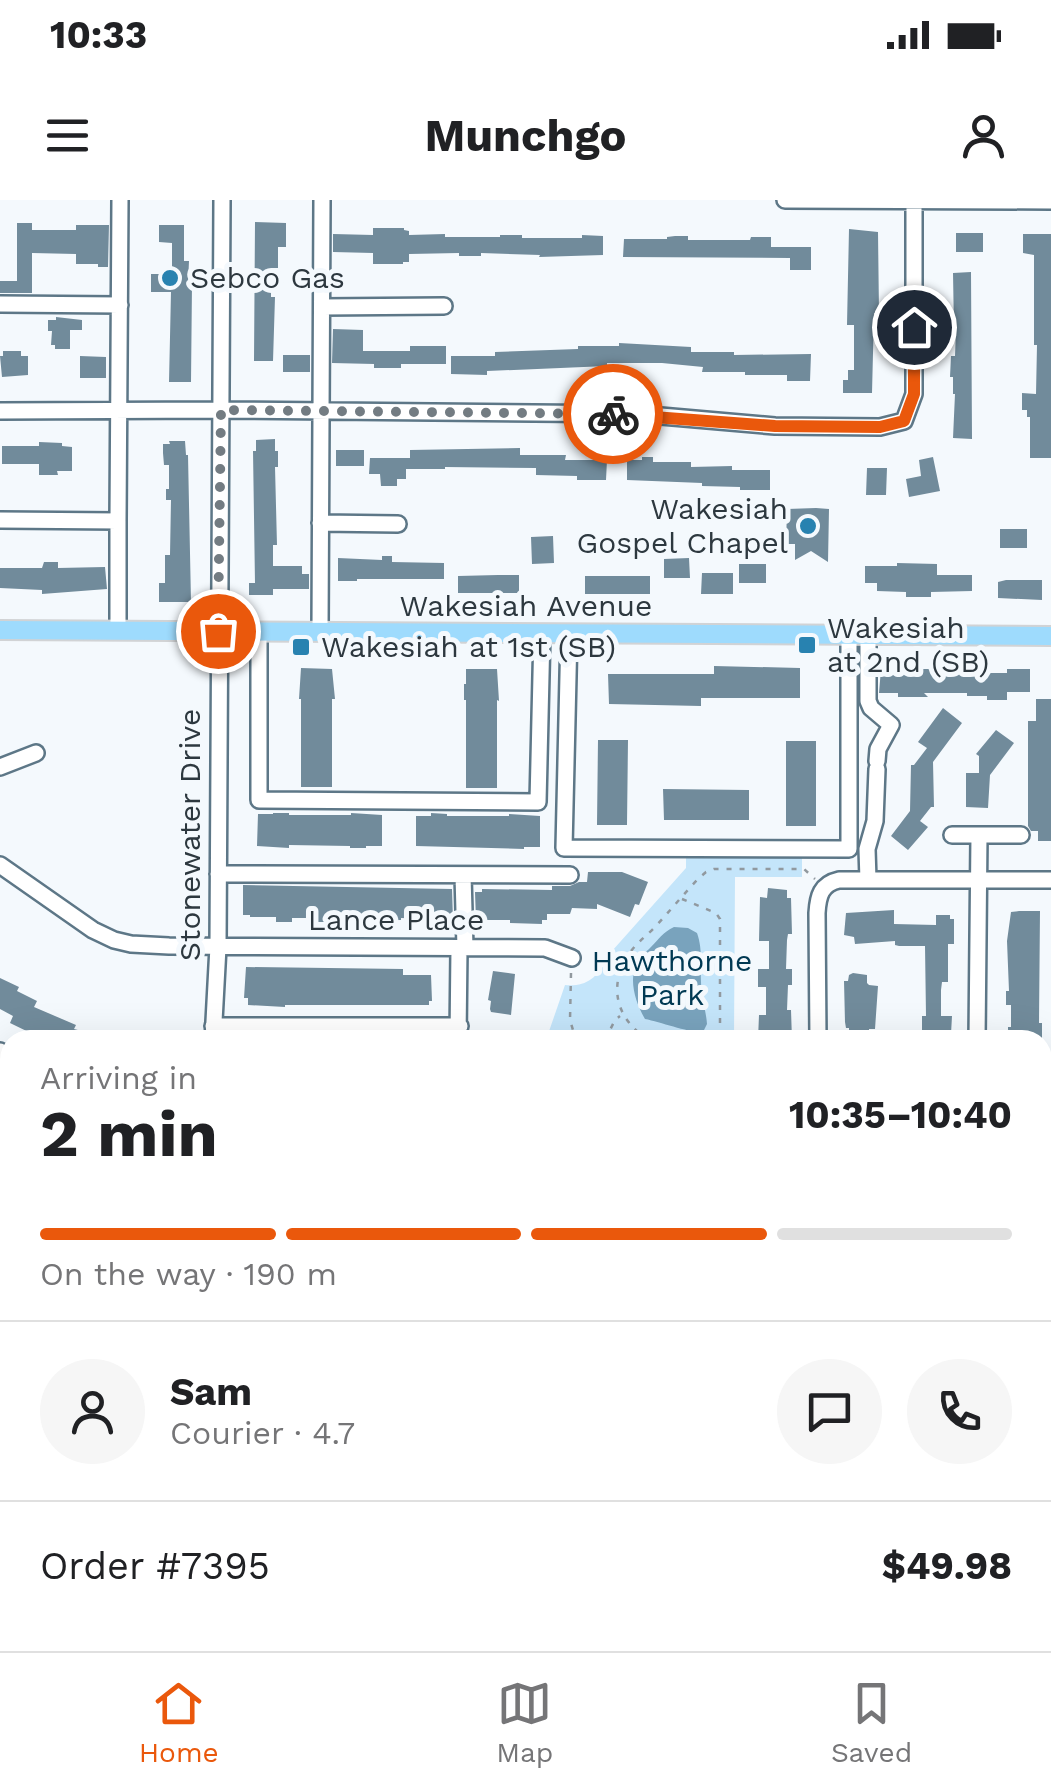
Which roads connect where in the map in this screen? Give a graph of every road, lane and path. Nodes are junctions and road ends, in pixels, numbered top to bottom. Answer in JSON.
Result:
{"nodes":[{"id":1,"x":120,"y":200,"type":"edge"},
{"id":2,"x":222,"y":200,"type":"edge"},
{"id":3,"x":322,"y":200,"type":"edge"},
{"id":4,"x":785,"y":200,"type":"edge"},
{"id":5,"x":1051,"y":201,"type":"edge"},
{"id":6,"x":914,"y":202,"type":"edge"},
{"id":7,"x":0,"y":304,"type":"edge"},
{"id":8,"x":120,"y":305,"type":"junction"},
{"id":9,"x":322,"y":306,"type":"junction"},
{"id":10,"x":444,"y":306,"type":"dead end"},
{"id":11,"x":221,"y":410,"type":"junction"},
{"id":12,"x":0,"y":411,"type":"edge"},
{"id":13,"x":119,"y":411,"type":"junction"},
{"id":14,"x":321,"y":411,"type":"junction"},
{"id":15,"x":0,"y":520,"type":"edge"},
{"id":16,"x":118,"y":521,"type":"junction"},
{"id":17,"x":320,"y":523,"type":"junction"},
{"id":18,"x":398,"y":524,"type":"dead end"},
{"id":19,"x":0,"y":630,"type":"edge"},
{"id":20,"x":118,"y":631,"type":"junction"},
{"id":21,"x":218,"y":631,"type":"junction"},
{"id":22,"x":258,"y":632,"type":"junction"},
{"id":23,"x":320,"y":632,"type":"junction"},
{"id":24,"x":542,"y":633,"type":"junction"},
{"id":25,"x":568,"y":633,"type":"junction"},
{"id":26,"x":859,"y":635,"type":"junction"},
{"id":27,"x":1051,"y":636,"type":"edge"},
{"id":28,"x":36,"y":753,"type":"dead end"},
{"id":29,"x":0,"y":767,"type":"edge"},
{"id":30,"x":952,"y":835,"type":"dead end"},
{"id":31,"x":979,"y":835,"type":"junction"},
{"id":32,"x":1021,"y":835,"type":"dead end"},
{"id":33,"x":0,"y":865,"type":"edge"},
{"id":34,"x":218,"y":874,"type":"junction"},
{"id":35,"x":570,"y":875,"type":"dead end"},
{"id":36,"x":463,"y":876,"type":"junction"},
{"id":37,"x":868,"y":880,"type":"junction"},
{"id":38,"x":979,"y":880,"type":"junction"},
{"id":39,"x":1051,"y":880,"type":"edge"},
{"id":40,"x":824,"y":886,"type":"junction"},
{"id":41,"x":683,"y":899,"type":"junction"},
{"id":42,"x":218,"y":946,"type":"junction"},
{"id":43,"x":462,"y":948,"type":"junction"},
{"id":44,"x":572,"y":958,"type":"joint"},
{"id":45,"x":622,"y":1015,"type":"junction"},
{"id":46,"x":213,"y":1030,"type":"edge"},
{"id":47,"x":459,"y":1030,"type":"edge"},
{"id":48,"x":572,"y":1030,"type":"edge"},
{"id":49,"x":610,"y":1030,"type":"edge"},
{"id":50,"x":633,"y":1030,"type":"edge"},
{"id":51,"x":720,"y":1030,"type":"edge"},
{"id":52,"x":818,"y":1030,"type":"edge"},
{"id":53,"x":977,"y":1030,"type":"edge"}],
"edges":[{"from":1,"to":8,"type":"street"},
{"from":2,"to":11,"type":"street","name":"Stonewater Drive"},
{"from":3,"to":9,"type":"street"},
{"from":4,"to":6,"type":"street"},
{"from":5,"to":6,"type":"street"},
{"from":6,"to":14,"type":"street"},
{"from":7,"to":8,"type":"street"},
{"from":8,"to":13,"type":"street"},
{"from":9,"to":10,"type":"street"},
{"from":9,"to":14,"type":"street"},
{"from":11,"to":13,"type":"street"},
{"from":11,"to":14,"type":"street"},
{"from":11,"to":21,"type":"street","name":"Stonewater Drive"},
{"from":12,"to":13,"type":"street"},
{"from":13,"to":16,"type":"street"},
{"from":14,"to":17,"type":"street"},
{"from":15,"to":16,"type":"street"},
{"from":16,"to":20,"type":"street"},
{"from":17,"to":18,"type":"street"},
{"from":17,"to":23,"type":"street"},
{"from":19,"to":20,"type":"main road","name":"Wakesiah Avenue"},
{"from":20,"to":21,"type":"main road","name":"Wakesiah Avenue"},
{"from":21,"to":22,"type":"main road","name":"Wakesiah Avenue"},
{"from":21,"to":34,"type":"street","name":"Stonewater Drive"},
{"from":22,"to":23,"type":"main road","name":"Wakesiah Avenue"},
{"from":22,"to":24,"type":"street"},
{"from":23,"to":24,"type":"main road","name":"Wakesiah Avenue"},
{"from":24,"to":25,"type":"main road","name":"Wakesiah Avenue"},
{"from":25,"to":26,"type":"main road","name":"Wakesiah Avenue"},
{"from":25,"to":26,"type":"street"},
{"from":26,"to":27,"type":"main road","name":"Wakesiah Avenue"},
{"from":26,"to":37,"type":"street"},
{"from":28,"to":29,"type":"street"},
{"from":30,"to":31,"type":"street"},
{"from":31,"to":32,"type":"street"},
{"from":31,"to":38,"type":"street"},
{"from":33,"to":42,"type":"street","name":"Lance Place"},
{"from":34,"to":36,"type":"street"},
{"from":34,"to":42,"type":"street","name":"Stonewater Drive"},
{"from":35,"to":36,"type":"street"},
{"from":36,"to":43,"type":"street"},
{"from":37,"to":38,"type":"street"},
{"from":37,"to":40,"type":"street"},
{"from":38,"to":39,"type":"street"},
{"from":38,"to":53,"type":"street"},
{"from":40,"to":41,"type":"path"},
{"from":40,"to":52,"type":"street"},
{"from":41,"to":45,"type":"path"},
{"from":41,"to":51,"type":"path"},
{"from":42,"to":43,"type":"street","name":"Lance Place"},
{"from":42,"to":46,"type":"street","name":"Stonewater Drive"},
{"from":43,"to":44,"type":"street","name":"Lance Place"},
{"from":43,"to":47,"type":"street"},
{"from":44,"to":48,"type":"path"},
{"from":45,"to":49,"type":"path"},
{"from":45,"to":50,"type":"path"}]}
